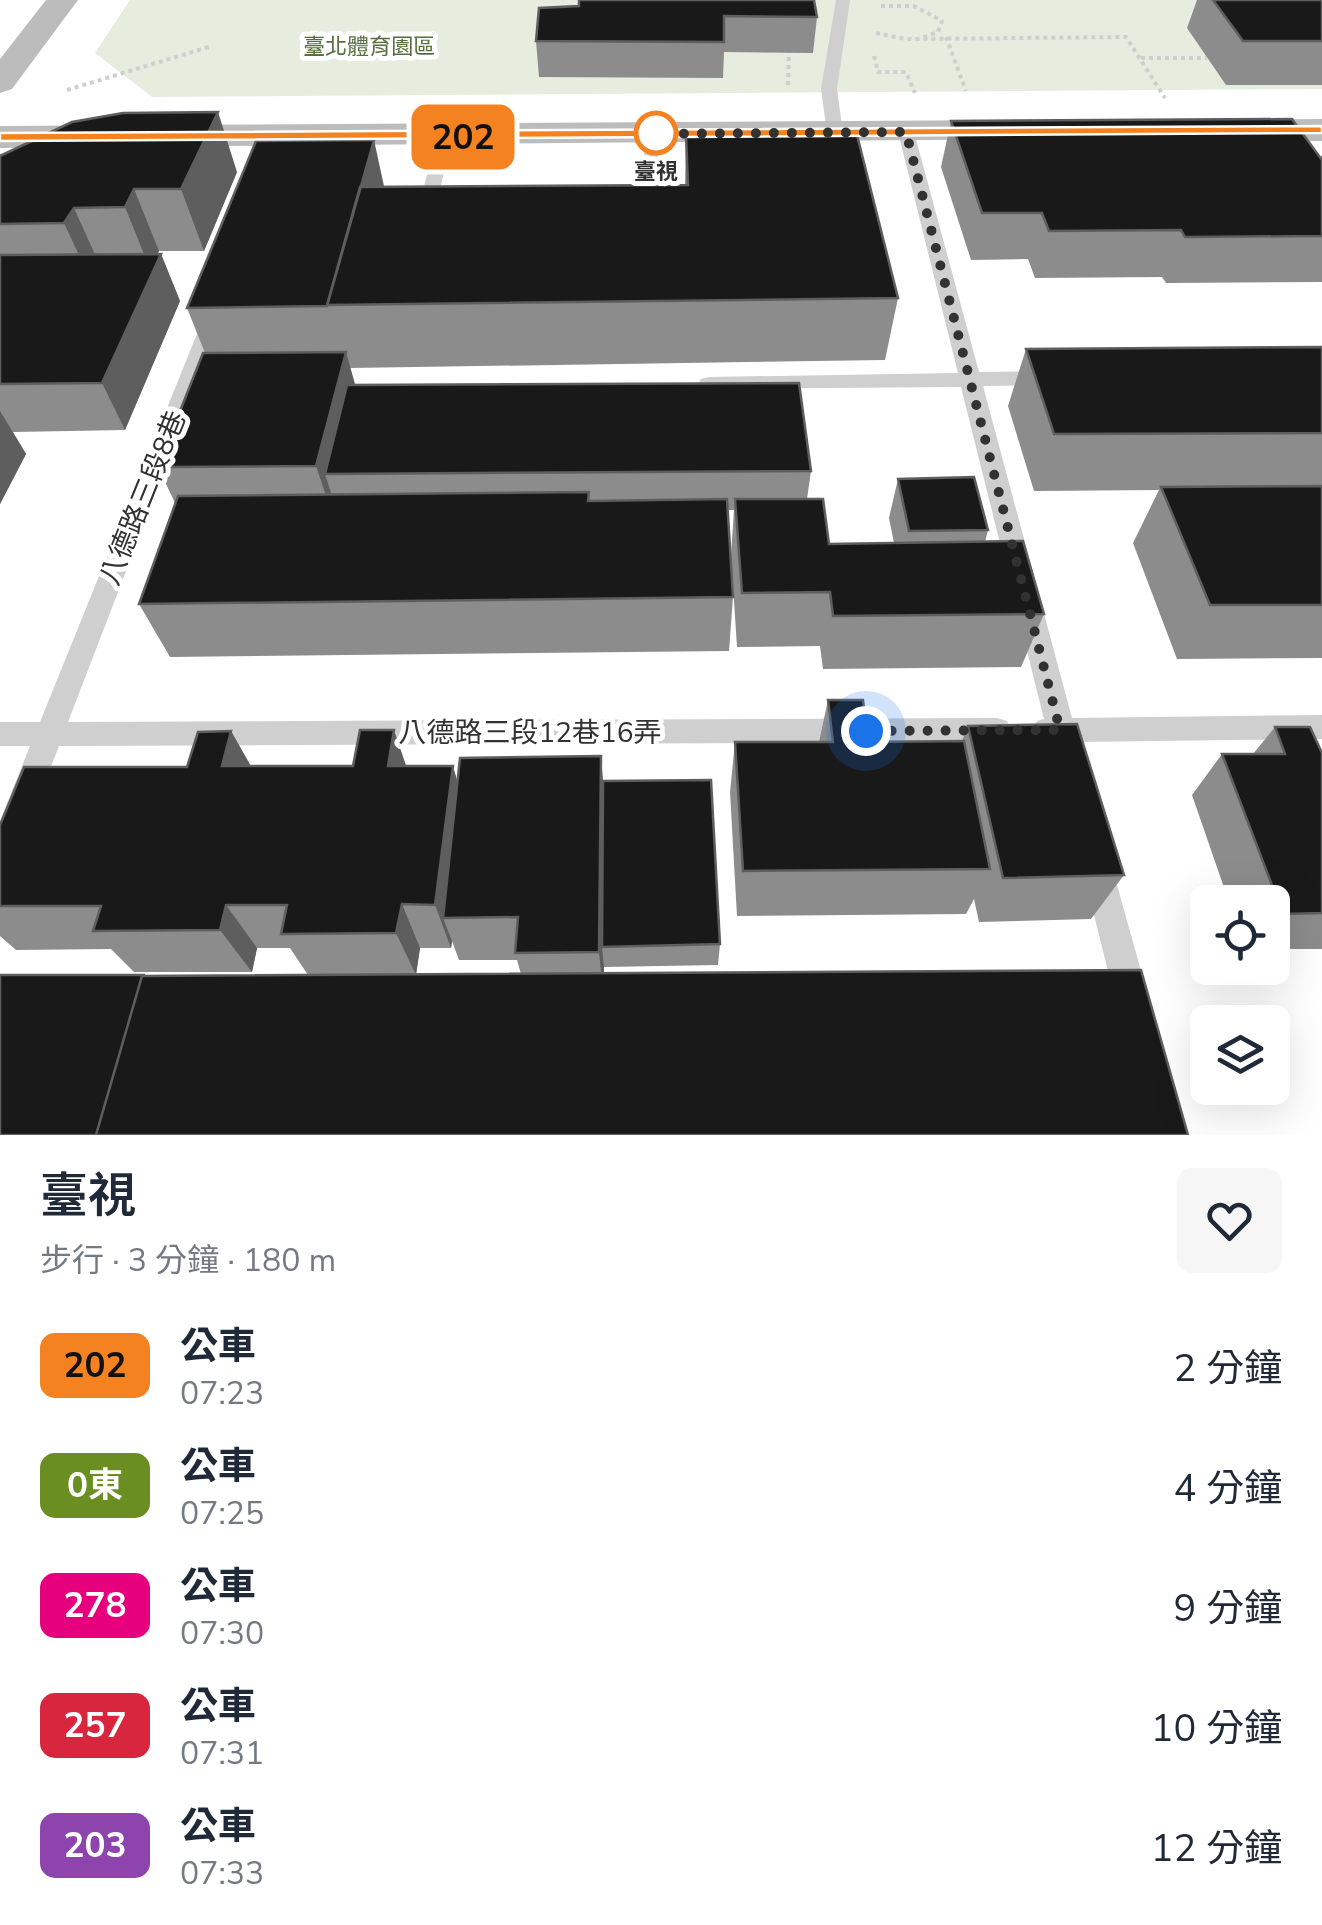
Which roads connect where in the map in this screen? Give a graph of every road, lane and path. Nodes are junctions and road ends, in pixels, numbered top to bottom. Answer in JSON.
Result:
{"nodes":[{"id":1,"x":62,"y":0,"type":"edge"},
{"id":2,"x":843,"y":0,"type":"edge"},
{"id":3,"x":872,"y":9,"type":"dead end"},
{"id":4,"x":866,"y":25,"type":"dead end"},
{"id":5,"x":942,"y":27,"type":"junction"},
{"id":6,"x":872,"y":30,"type":"dead end"},
{"id":7,"x":790,"y":35,"type":"edge"},
{"id":8,"x":919,"y":38,"type":"junction"},
{"id":9,"x":946,"y":39,"type":"junction"},
{"id":10,"x":212,"y":46,"type":"dead end"},
{"id":11,"x":1140,"y":58,"type":"junction"},
{"id":12,"x":1208,"y":58,"type":"dead end"},
{"id":13,"x":786,"y":71,"type":"dead end"},
{"id":14,"x":0,"y":82,"type":"edge"},
{"id":15,"x":66,"y":90,"type":"dead end"},
{"id":16,"x":1165,"y":98,"type":"dead end"},
{"id":17,"x":968,"y":99,"type":"dead end"},
{"id":18,"x":911,"y":116,"type":"junction"},
{"id":19,"x":1322,"y":130,"type":"edge"},
{"id":20,"x":1054,"y":131,"type":"edge"},
{"id":21,"x":1188,"y":131,"type":"edge"},
{"id":22,"x":834,"y":133,"type":"junction"},
{"id":23,"x":652,"y":134,"type":"junction"},
{"id":24,"x":0,"y":136,"type":"edge"},
{"id":25,"x":444,"y":138,"type":"junction"},
{"id":26,"x":635,"y":224,"type":"edge"},
{"id":27,"x":442,"y":226,"type":"edge"},
{"id":28,"x":224,"y":290,"type":"edge"},
{"id":29,"x":970,"y":378,"type":"junction"},
{"id":30,"x":1068,"y":378,"type":"edge"},
{"id":31,"x":694,"y":384,"type":"edge"},
{"id":32,"x":1322,"y":727,"type":"edge"},
{"id":33,"x":1060,"y":730,"type":"junction"},
{"id":34,"x":0,"y":734,"type":"edge"},
{"id":35,"x":49,"y":735,"type":"junction"},
{"id":36,"x":1071,"y":769,"type":"edge"},
{"id":37,"x":1091,"y":846,"type":"edge"},
{"id":38,"x":0,"y":859,"type":"edge"},
{"id":39,"x":1142,"y":1038,"type":"edge"}],
"edges":[{"from":1,"to":14,"type":"street"},
{"from":2,"to":22,"type":"lane"},
{"from":3,"to":5,"type":"path"},
{"from":4,"to":18,"type":"path"},
{"from":5,"to":8,"type":"path"},
{"from":5,"to":9,"type":"path"},
{"from":6,"to":8,"type":"path"},
{"from":7,"to":13,"type":"path"},
{"from":8,"to":9,"type":"path"},
{"from":9,"to":11,"type":"path"},
{"from":9,"to":17,"type":"path"},
{"from":10,"to":15,"type":"path"},
{"from":11,"to":12,"type":"path"},
{"from":11,"to":16,"type":"path"},
{"from":18,"to":20,"type":"street"},
{"from":18,"to":22,"type":"street"},
{"from":18,"to":29,"type":"lane"},
{"from":19,"to":21,"type":"street"},
{"from":22,"to":23,"type":"street"},
{"from":23,"to":25,"type":"street"},
{"from":23,"to":26,"type":"lane"},
{"from":24,"to":25,"type":"street"},
{"from":25,"to":27,"type":"lane"},
{"from":28,"to":35,"type":"lane","name":"八德路三段8巷"},
{"from":29,"to":30,"type":"lane"},
{"from":29,"to":31,"type":"lane"},
{"from":29,"to":33,"type":"lane"},
{"from":32,"to":33,"type":"lane","name":"八德路三段12巷16弄"},
{"from":33,"to":35,"type":"lane","name":"八德路三段12巷16弄"},
{"from":33,"to":36,"type":"lane"},
{"from":34,"to":35,"type":"lane","name":"八德路三段12巷16弄"},
{"from":35,"to":38,"type":"lane","name":"八德路三段8巷"},
{"from":37,"to":39,"type":"lane"}]}
